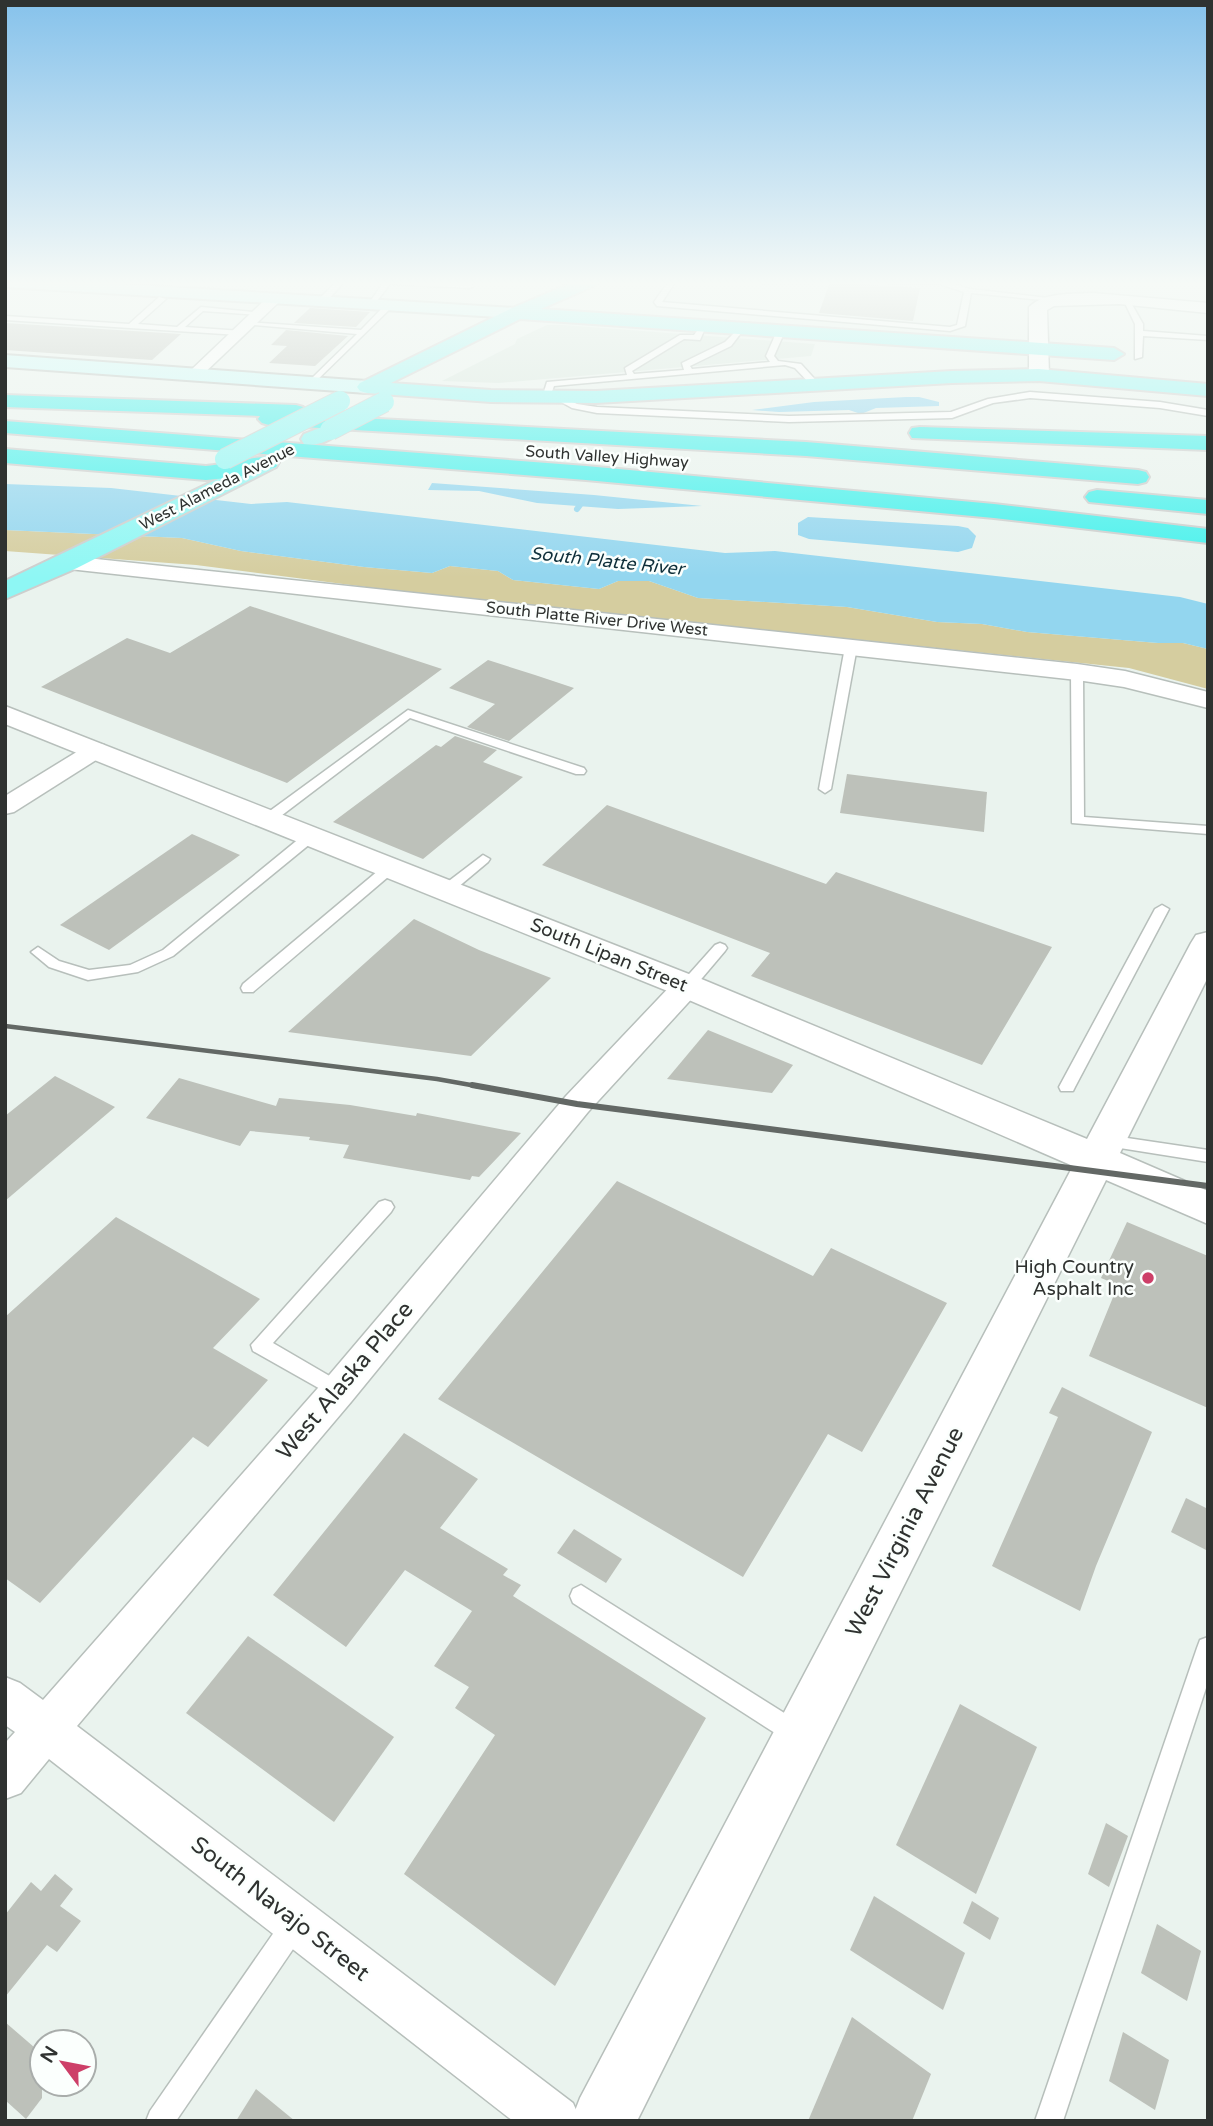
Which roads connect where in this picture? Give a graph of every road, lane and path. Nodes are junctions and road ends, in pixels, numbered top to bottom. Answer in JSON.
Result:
{"nodes":[{"id":1,"x":271,"y":380,"type":"edge"},
{"id":2,"x":315,"y":380,"type":"edge"},
{"id":3,"x":381,"y":380,"type":"edge"},
{"id":4,"x":426,"y":380,"type":"edge"},
{"id":5,"x":592,"y":380,"type":"edge"},
{"id":6,"x":594,"y":380,"type":"edge"},
{"id":7,"x":623,"y":380,"type":"edge"},
{"id":8,"x":812,"y":380,"type":"edge"},
{"id":9,"x":934,"y":380,"type":"edge"},
{"id":10,"x":1098,"y":380,"type":"edge"},
{"id":11,"x":312,"y":383,"type":"junction"},
{"id":12,"x":817,"y":386,"type":"junction"},
{"id":13,"x":367,"y":387,"type":"junction"},
{"id":14,"x":616,"y":388,"type":"junction"},
{"id":15,"x":1208,"y":390,"type":"edge"},
{"id":16,"x":406,"y":391,"type":"junction"},
{"id":17,"x":552,"y":398,"type":"junction"},
{"id":18,"x":5,"y":403,"type":"edge"},
{"id":19,"x":1208,"y":413,"type":"edge"},
{"id":20,"x":5,"y":425,"type":"edge"},
{"id":21,"x":1208,"y":443,"type":"edge"},
{"id":22,"x":5,"y":456,"type":"edge"},
{"id":23,"x":770,"y":468,"type":"dead end"},
{"id":24,"x":798,"y":470,"type":"dead end"},
{"id":25,"x":1158,"y":478,"type":"dead end"},
{"id":26,"x":206,"y":480,"type":"junction"},
{"id":27,"x":959,"y":484,"type":"dead end"},
{"id":28,"x":168,"y":487,"type":"dead end"},
{"id":29,"x":1081,"y":495,"type":"dead end"},
{"id":30,"x":1208,"y":507,"type":"edge"},
{"id":31,"x":1208,"y":536,"type":"edge"},
{"id":32,"x":41,"y":550,"type":"dead end"},
{"id":33,"x":68,"y":563,"type":"junction"},
{"id":34,"x":5,"y":569,"type":"edge"},
{"id":35,"x":5,"y":592,"type":"edge"},
{"id":36,"x":851,"y":647,"type":"junction"},
{"id":37,"x":1077,"y":672,"type":"junction"},
{"id":38,"x":1208,"y":700,"type":"edge"},
{"id":39,"x":5,"y":714,"type":"edge"},
{"id":40,"x":96,"y":750,"type":"junction"},
{"id":41,"x":580,"y":771,"type":"dead end"},
{"id":42,"x":825,"y":789,"type":"dead end"},
{"id":43,"x":5,"y":807,"type":"edge"},
{"id":44,"x":268,"y":819,"type":"junction"},
{"id":45,"x":1208,"y":830,"type":"edge"},
{"id":46,"x":311,"y":836,"type":"junction"},
{"id":47,"x":483,"y":859,"type":"dead end"},
{"id":48,"x":390,"y":868,"type":"junction"},
{"id":49,"x":446,"y":890,"type":"junction"},
{"id":50,"x":1161,"y":909,"type":"dead end"},
{"id":51,"x":1208,"y":943,"type":"edge"},
{"id":52,"x":720,"y":948,"type":"dead end"},
{"id":53,"x":38,"y":953,"type":"dead end"},
{"id":54,"x":687,"y":986,"type":"junction"},
{"id":55,"x":248,"y":988,"type":"dead end"},
{"id":56,"x":1067,"y":1087,"type":"dead end"},
{"id":57,"x":1102,"y":1151,"type":"junction"},
{"id":58,"x":1208,"y":1156,"type":"edge"},
{"id":59,"x":385,"y":1207,"type":"dead end"},
{"id":60,"x":1208,"y":1208,"type":"edge"},
{"id":61,"x":338,"y":1391,"type":"junction"},
{"id":62,"x":580,"y":1597,"type":"dead end"},
{"id":63,"x":1208,"y":1648,"type":"edge"},
{"id":64,"x":5,"y":1698,"type":"edge"},
{"id":65,"x":46,"y":1730,"type":"junction"},
{"id":66,"x":800,"y":1736,"type":"junction"},
{"id":67,"x":5,"y":1777,"type":"edge"},
{"id":68,"x":296,"y":1922,"type":"junction"},
{"id":69,"x":160,"y":2121,"type":"edge"},
{"id":70,"x":555,"y":2121,"type":"edge"},
{"id":71,"x":603,"y":2121,"type":"edge"},
{"id":72,"x":1049,"y":2121,"type":"edge"}],
"edges":[{"from":1,"to":11,"type":"main road"},
{"from":2,"to":11,"type":"lane"},
{"from":3,"to":13,"type":"main road","name":"West Alameda Avenue"},
{"from":4,"to":16,"type":"main road","name":"West Alameda Avenue"},
{"from":5,"to":17,"type":"lane"},
{"from":6,"to":14,"type":"lane"},
{"from":7,"to":14,"type":"lane"},
{"from":8,"to":12,"type":"lane"},
{"from":9,"to":12,"type":"main road"},
{"from":10,"to":15,"type":"main road"},
{"from":11,"to":13,"type":"main road"},
{"from":12,"to":14,"type":"main road"},
{"from":13,"to":16,"type":"main road"},
{"from":13,"to":26,"type":"main road","name":"West Alameda Avenue","bridge":true},
{"from":14,"to":17,"type":"main road"},
{"from":16,"to":17,"type":"main road"},
{"from":16,"to":26,"type":"main road","name":"West Alameda Avenue","bridge":true},
{"from":17,"to":19,"type":"lane"},
{"from":18,"to":21,"type":"highway"},
{"from":18,"to":25,"type":"highway","name":"South Valley Highway"},
{"from":20,"to":23,"type":"highway","name":"South Valley Highway"},
{"from":20,"to":31,"type":"highway"},
{"from":22,"to":26,"type":"highway"},
{"from":24,"to":27,"type":"highway"},
{"from":26,"to":28,"type":"main road","name":"West Alameda Avenue"},
{"from":26,"to":33,"type":"main road","name":"West Alameda Avenue"},
{"from":29,"to":30,"type":"highway"},
{"from":32,"to":34,"type":"main road"},
{"from":33,"to":35,"type":"main road","name":"West Alameda Avenue"},
{"from":33,"to":36,"type":"street","name":"South Platte River Drive West"},
{"from":36,"to":37,"type":"street","name":"South Platte River Drive West"},
{"from":36,"to":42,"type":"lane"},
{"from":37,"to":38,"type":"street","name":"South Platte River Drive West"},
{"from":37,"to":45,"type":"lane"},
{"from":39,"to":40,"type":"street","name":"South Lipan Street"},
{"from":40,"to":43,"type":"street"},
{"from":40,"to":44,"type":"street","name":"South Lipan Street"},
{"from":41,"to":44,"type":"lane"},
{"from":44,"to":46,"type":"street","name":"South Lipan Street"},
{"from":46,"to":48,"type":"street","name":"South Lipan Street"},
{"from":46,"to":53,"type":"lane"},
{"from":47,"to":49,"type":"lane"},
{"from":48,"to":49,"type":"street","name":"South Lipan Street"},
{"from":48,"to":55,"type":"lane"},
{"from":49,"to":54,"type":"street","name":"South Lipan Street"},
{"from":50,"to":56,"type":"lane"},
{"from":51,"to":57,"type":"street","name":"West Virginia Avenue"},
{"from":52,"to":54,"type":"lane"},
{"from":54,"to":57,"type":"street","name":"South Lipan Street"},
{"from":54,"to":61,"type":"street","name":"West Alaska Place"},
{"from":57,"to":58,"type":"lane"},
{"from":57,"to":60,"type":"street","name":"South Lipan Street"},
{"from":57,"to":66,"type":"street","name":"West Virginia Avenue"},
{"from":59,"to":61,"type":"lane"},
{"from":61,"to":65,"type":"street","name":"West Alaska Place"},
{"from":62,"to":66,"type":"lane"},
{"from":63,"to":72,"type":"lane"},
{"from":64,"to":65,"type":"street","name":"South Navajo Street"},
{"from":65,"to":67,"type":"street","name":"West Alaska Place"},
{"from":65,"to":68,"type":"street","name":"South Navajo Street"},
{"from":66,"to":71,"type":"street","name":"West Virginia Avenue"},
{"from":68,"to":69,"type":"lane"},
{"from":68,"to":70,"type":"street","name":"South Navajo Street"}]}
